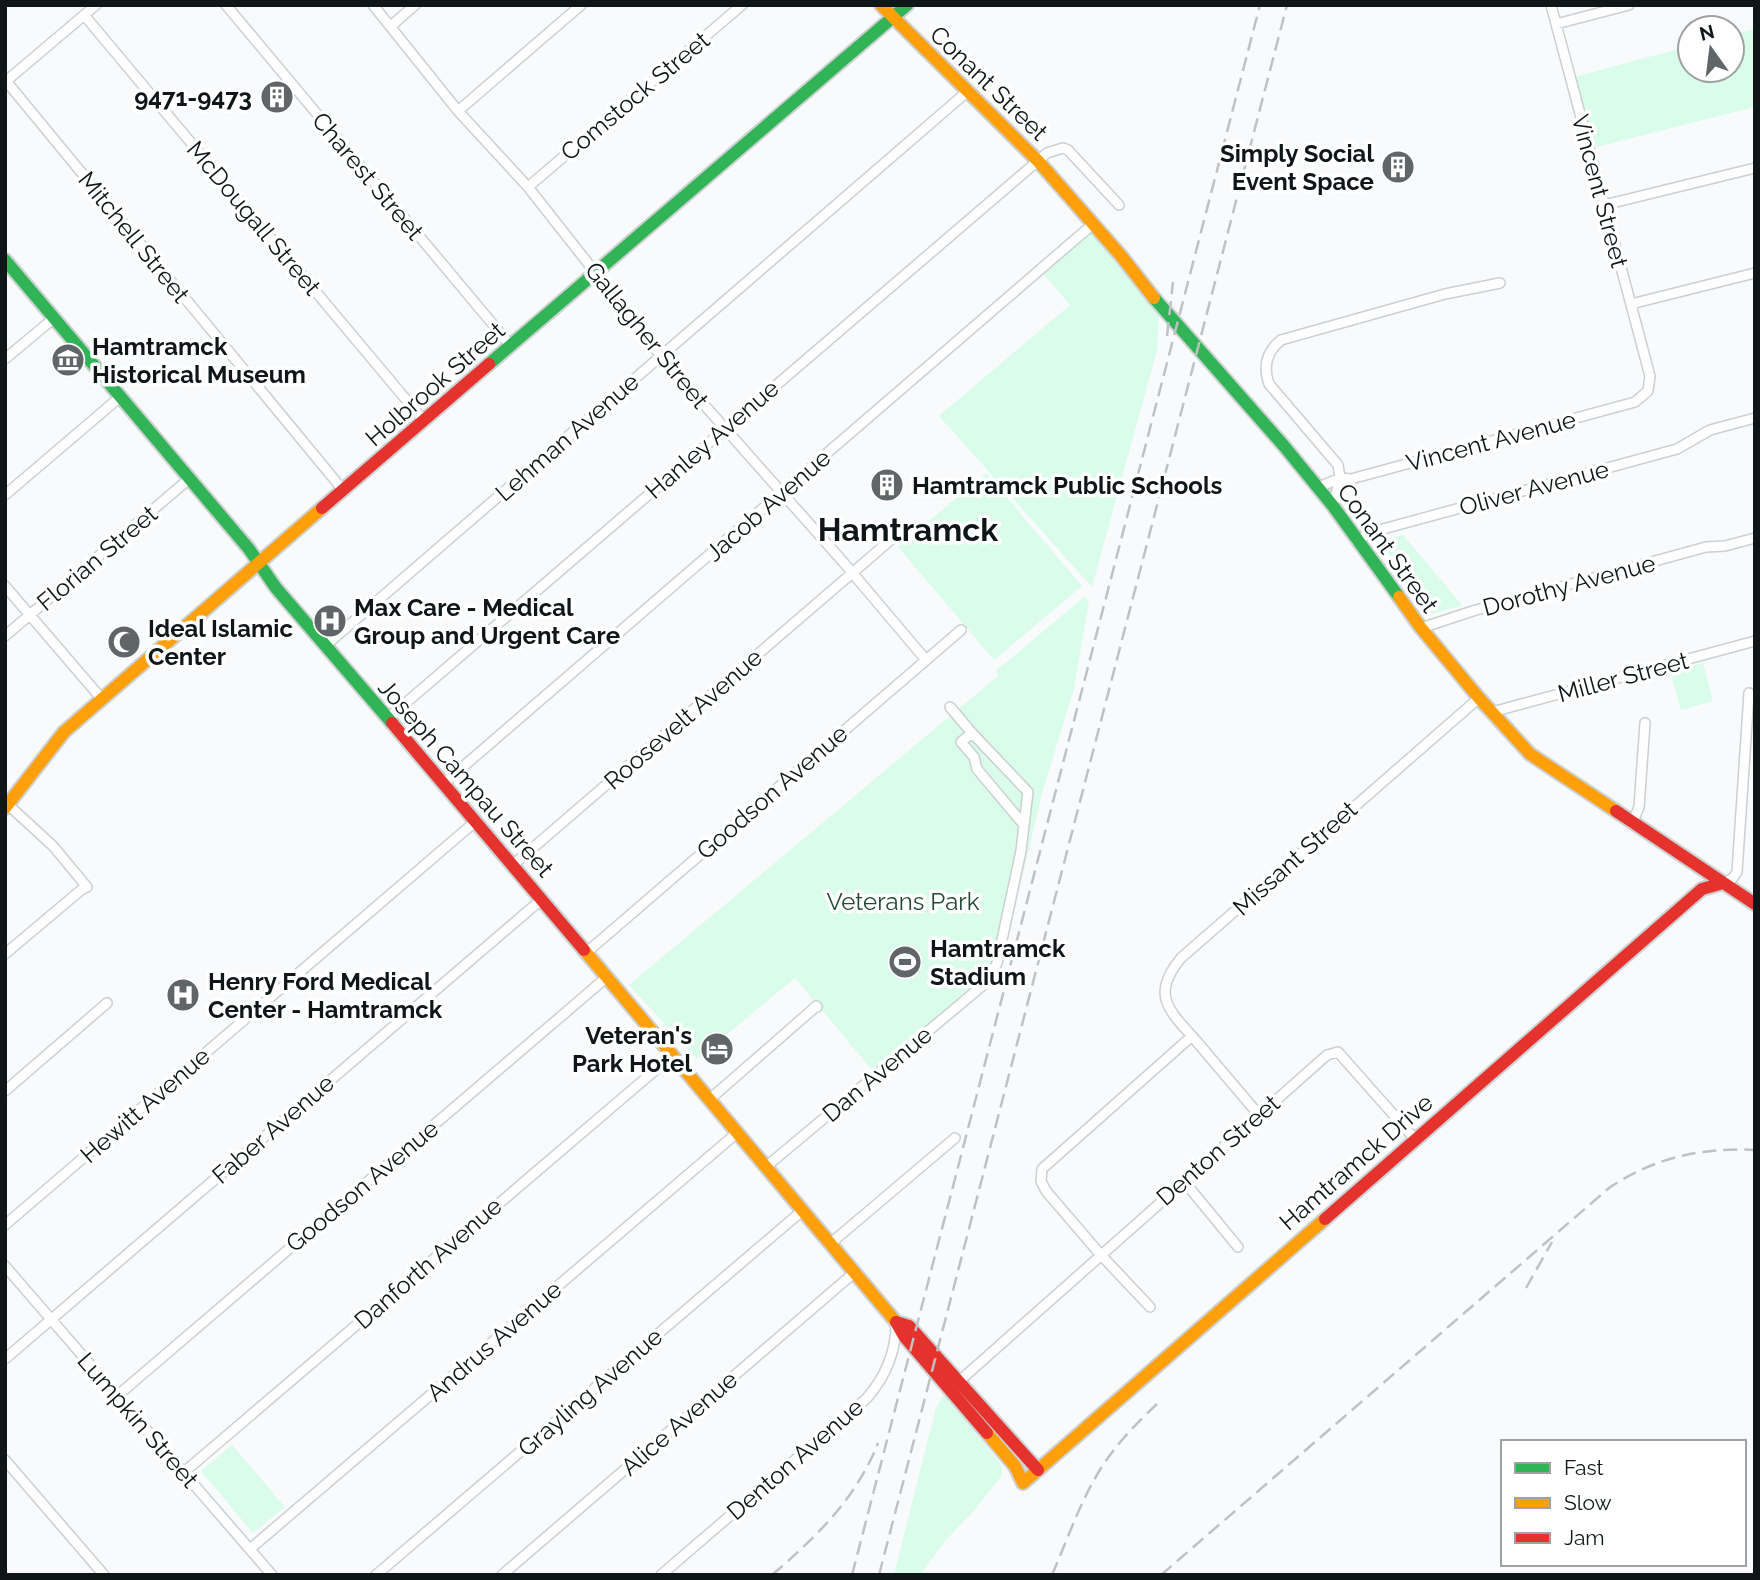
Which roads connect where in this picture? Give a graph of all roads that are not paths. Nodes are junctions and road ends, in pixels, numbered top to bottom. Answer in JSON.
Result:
{"nodes":[{"id":1,"x":96,"y":5,"type":"edge"},
{"id":2,"x":226,"y":5,"type":"edge"},
{"id":3,"x":373,"y":5,"type":"edge"},
{"id":4,"x":415,"y":5,"type":"edge"},
{"id":5,"x":581,"y":5,"type":"edge"},
{"id":6,"x":742,"y":5,"type":"edge"},
{"id":7,"x":881,"y":5,"type":"edge"},
{"id":8,"x":907,"y":5,"type":"edge"},
{"id":9,"x":1551,"y":5,"type":"edge"},
{"id":10,"x":1629,"y":5,"type":"edge"},
{"id":11,"x":84,"y":15,"type":"junction"},
{"id":12,"x":893,"y":18,"type":"junction"},
{"id":13,"x":1556,"y":24,"type":"junction"},
{"id":14,"x":391,"y":26,"type":"junction"},
{"id":15,"x":6,"y":82,"type":"edge"},
{"id":16,"x":968,"y":92,"type":"junction"},
{"id":17,"x":458,"y":111,"type":"junction"},
{"id":18,"x":1038,"y":161,"type":"junction"},
{"id":19,"x":1755,"y":167,"type":"edge"},
{"id":20,"x":528,"y":187,"type":"junction"},
{"id":21,"x":1119,"y":205,"type":"dead end"},
{"id":22,"x":1604,"y":205,"type":"junction"},
{"id":23,"x":1093,"y":224,"type":"junction"},
{"id":24,"x":5,"y":260,"type":"edge"},
{"id":25,"x":596,"y":271,"type":"junction"},
{"id":26,"x":1755,"y":273,"type":"edge"},
{"id":27,"x":1500,"y":283,"type":"dead end"},
{"id":28,"x":1631,"y":304,"type":"junction"},
{"id":29,"x":54,"y":318,"type":"junction"},
{"id":30,"x":511,"y":346,"type":"junction"},
{"id":31,"x":661,"y":356,"type":"junction"},
{"id":32,"x":5,"y":359,"type":"edge"},
{"id":33,"x":1650,"y":376,"type":"joint"},
{"id":34,"x":120,"y":397,"type":"junction"},
{"id":35,"x":1755,"y":418,"type":"edge"},
{"id":36,"x":424,"y":421,"type":"junction"},
{"id":37,"x":724,"y":429,"type":"junction"},
{"id":38,"x":1340,"y":478,"type":"junction"},
{"id":39,"x":189,"y":480,"type":"junction"},
{"id":40,"x":1317,"y":488,"type":"junction"},
{"id":41,"x":342,"y":491,"type":"junction"},
{"id":42,"x":781,"y":494,"type":"junction"},
{"id":43,"x":5,"y":495,"type":"edge"},
{"id":44,"x":1333,"y":506,"type":"junction"},
{"id":45,"x":901,"y":531,"type":"dead end"},
{"id":46,"x":1755,"y":538,"type":"edge"},
{"id":47,"x":1356,"y":541,"type":"junction"},
{"id":48,"x":260,"y":562,"type":"junction"},
{"id":49,"x":852,"y":573,"type":"junction"},
{"id":50,"x":5,"y":586,"type":"edge"},
{"id":51,"x":31,"y":614,"type":"junction"},
{"id":52,"x":1421,"y":628,"type":"junction"},
{"id":53,"x":961,"y":630,"type":"dead end"},
{"id":54,"x":5,"y":636,"type":"edge"},
{"id":55,"x":1755,"y":641,"type":"edge"},
{"id":56,"x":325,"y":646,"type":"junction"},
{"id":57,"x":926,"y":660,"type":"junction"},
{"id":58,"x":1749,"y":693,"type":"dead end"},
{"id":59,"x":101,"y":698,"type":"junction"},
{"id":60,"x":1479,"y":698,"type":"junction"},
{"id":61,"x":950,"y":707,"type":"dead end"},
{"id":62,"x":1492,"y":712,"type":"junction"},
{"id":63,"x":387,"y":719,"type":"junction"},
{"id":64,"x":1645,"y":723,"type":"dead end"},
{"id":65,"x":972,"y":733,"type":"junction"},
{"id":66,"x":443,"y":784,"type":"junction"},
{"id":67,"x":6,"y":805,"type":"edge"},
{"id":68,"x":476,"y":821,"type":"junction"},
{"id":69,"x":1632,"y":824,"type":"junction"},
{"id":70,"x":1024,"y":825,"type":"junction"},
{"id":71,"x":513,"y":865,"type":"junction"},
{"id":72,"x":1723,"y":883,"type":"junction"},
{"id":73,"x":542,"y":899,"type":"junction"},
{"id":74,"x":1755,"y":904,"type":"edge"},
{"id":75,"x":587,"y":952,"type":"junction"},
{"id":76,"x":5,"y":954,"type":"edge"},
{"id":77,"x":607,"y":977,"type":"junction"},
{"id":78,"x":107,"y":1003,"type":"dead end"},
{"id":79,"x":815,"y":1007,"type":"dead end"},
{"id":80,"x":1192,"y":1036,"type":"junction"},
{"id":81,"x":673,"y":1055,"type":"junction"},
{"id":82,"x":5,"y":1091,"type":"edge"},
{"id":83,"x":710,"y":1099,"type":"junction"},
{"id":84,"x":1259,"y":1115,"type":"junction"},
{"id":85,"x":738,"y":1132,"type":"junction"},
{"id":86,"x":955,"y":1138,"type":"dead end"},
{"id":87,"x":1415,"y":1139,"type":"junction"},
{"id":88,"x":767,"y":1166,"type":"junction"},
{"id":89,"x":1184,"y":1180,"type":"junction"},
{"id":90,"x":803,"y":1210,"type":"junction"},
{"id":91,"x":5,"y":1225,"type":"edge"},
{"id":92,"x":831,"y":1243,"type":"junction"},
{"id":93,"x":1238,"y":1247,"type":"dead end"},
{"id":94,"x":1100,"y":1254,"type":"junction"},
{"id":95,"x":5,"y":1266,"type":"edge"},
{"id":96,"x":855,"y":1272,"type":"junction"},
{"id":97,"x":1150,"y":1307,"type":"dead end"},
{"id":98,"x":51,"y":1319,"type":"junction"},
{"id":99,"x":896,"y":1322,"type":"junction"},
{"id":100,"x":5,"y":1359,"type":"edge"},
{"id":101,"x":954,"y":1385,"type":"junction"},
{"id":102,"x":117,"y":1395,"type":"junction"},
{"id":103,"x":5,"y":1460,"type":"edge"},
{"id":104,"x":1038,"y":1470,"type":"junction"},
{"id":105,"x":184,"y":1473,"type":"junction"},
{"id":106,"x":1023,"y":1483,"type":"joint"},
{"id":107,"x":250,"y":1549,"type":"junction"},
{"id":108,"x":104,"y":1575,"type":"edge"},
{"id":109,"x":272,"y":1575,"type":"edge"},
{"id":110,"x":376,"y":1575,"type":"edge"},
{"id":111,"x":502,"y":1575,"type":"edge"},
{"id":112,"x":661,"y":1575,"type":"edge"}],
"edges":[{"from":1,"to":11,"type":"street"},
{"from":2,"to":30,"type":"street","name":"Charest Street"},
{"from":3,"to":14,"type":"street","name":"Gallagher Street"},
{"from":4,"to":14,"type":"street"},
{"from":5,"to":17,"type":"street"},
{"from":6,"to":20,"type":"street","name":"Comstock Street"},
{"from":7,"to":12,"type":"street","name":"Conant Street"},
{"from":8,"to":12,"type":"street","name":"Holbrook Street"},
{"from":9,"to":13,"type":"street","name":"Vincent Street"},
{"from":10,"to":13,"type":"street"},
{"from":11,"to":15,"type":"street"},
{"from":11,"to":36,"type":"street","name":"McDougall Street"},
{"from":12,"to":16,"type":"street","name":"Conant Street"},
{"from":12,"to":25,"type":"street","name":"Holbrook Street"},
{"from":13,"to":22,"type":"street","name":"Vincent Street"},
{"from":14,"to":17,"type":"street","name":"Gallagher Street"},
{"from":15,"to":41,"type":"street","name":"Mitchell Street"},
{"from":16,"to":18,"type":"street","name":"Conant Street"},
{"from":16,"to":31,"type":"street","name":"Lehman Avenue"},
{"from":17,"to":20,"type":"street","name":"Gallagher Street"},
{"from":18,"to":21,"type":"street","name":"Conant Street"},
{"from":18,"to":23,"type":"street","name":"Conant Street"},
{"from":18,"to":37,"type":"street","name":"Hanley Avenue"},
{"from":19,"to":22,"type":"street"},
{"from":20,"to":25,"type":"street","name":"Gallagher Street"},
{"from":22,"to":28,"type":"street","name":"Vincent Street"},
{"from":23,"to":40,"type":"street","name":"Conant Street"},
{"from":23,"to":42,"type":"street","name":"Jacob Avenue"},
{"from":24,"to":29,"type":"street","name":"Joseph Campau Street"},
{"from":25,"to":30,"type":"street","name":"Holbrook Street"},
{"from":25,"to":31,"type":"street","name":"Gallagher Street"},
{"from":26,"to":28,"type":"street"},
{"from":27,"to":38,"type":"street"},
{"from":28,"to":33,"type":"street","name":"Vincent Street"},
{"from":29,"to":32,"type":"street"},
{"from":29,"to":34,"type":"street","name":"Joseph Campau Street"},
{"from":30,"to":36,"type":"street","name":"Holbrook Street"},
{"from":31,"to":37,"type":"street","name":"Gallagher Street"},
{"from":31,"to":56,"type":"street","name":"Lehman Avenue"},
{"from":33,"to":38,"type":"street","name":"Vincent Avenue"},
{"from":34,"to":39,"type":"street","name":"Joseph Campau Street"},
{"from":34,"to":43,"type":"street"},
{"from":35,"to":47,"type":"street","name":"Oliver Avenue"},
{"from":36,"to":41,"type":"street","name":"Holbrook Street"},
{"from":37,"to":42,"type":"street","name":"Gallagher Street"},
{"from":37,"to":63,"type":"street","name":"Hanley Avenue"},
{"from":38,"to":40,"type":"street","name":"Vincent Avenue"},
{"from":38,"to":44,"type":"street"},
{"from":39,"to":48,"type":"street","name":"Joseph Campau Street"},
{"from":39,"to":51,"type":"street","name":"Florian Street"},
{"from":40,"to":44,"type":"street","name":"Conant Street"},
{"from":41,"to":48,"type":"street","name":"Holbrook Street"},
{"from":42,"to":49,"type":"street","name":"Gallagher Street"},
{"from":42,"to":66,"type":"street","name":"Jacob Avenue"},
{"from":44,"to":47,"type":"street","name":"Conant Street"},
{"from":45,"to":49,"type":"street","name":"Roosevelt Avenue"},
{"from":46,"to":52,"type":"street","name":"Dorothy Avenue"},
{"from":47,"to":52,"type":"street","name":"Conant Street"},
{"from":48,"to":56,"type":"street","name":"Joseph Campau Street"},
{"from":48,"to":59,"type":"street","name":"Holbrook Street"},
{"from":49,"to":57,"type":"street","name":"Gallagher Street"},
{"from":49,"to":71,"type":"street","name":"Roosevelt Avenue"},
{"from":50,"to":51,"type":"street"},
{"from":51,"to":54,"type":"street","name":"Florian Street"},
{"from":51,"to":59,"type":"street"},
{"from":52,"to":60,"type":"street","name":"Conant Street"},
{"from":53,"to":57,"type":"street","name":"Goodson Avenue"},
{"from":55,"to":62,"type":"street","name":"Miller Street"},
{"from":56,"to":63,"type":"street","name":"Joseph Campau Street"},
{"from":57,"to":75,"type":"street","name":"Goodson Avenue"},
{"from":58,"to":72,"type":"street"},
{"from":59,"to":67,"type":"street","name":"Holbrook Street"},
{"from":60,"to":62,"type":"street","name":"Conant Street"},
{"from":60,"to":80,"type":"street","name":"Missant Street"},
{"from":61,"to":65,"type":"street"},
{"from":62,"to":69,"type":"street","name":"Conant Street"},
{"from":63,"to":66,"type":"street","name":"Joseph Campau Street"},
{"from":64,"to":69,"type":"street"},
{"from":65,"to":70,"type":"street"},
{"from":65,"to":70,"type":"street"},
{"from":66,"to":68,"type":"street","name":"Joseph Campau Street"},
{"from":67,"to":76,"type":"street"},
{"from":68,"to":71,"type":"street","name":"Joseph Campau Street"},
{"from":68,"to":91,"type":"street","name":"Hewitt Avenue"},
{"from":69,"to":72,"type":"street","name":"Conant Street"},
{"from":70,"to":88,"type":"street","name":"Dan Avenue"},
{"from":71,"to":73,"type":"street","name":"Joseph Campau Street"},
{"from":72,"to":74,"type":"street","name":"Conant Street"},
{"from":72,"to":87,"type":"street","name":"Hamtramck Drive"},
{"from":73,"to":75,"type":"street","name":"Joseph Campau Street"},
{"from":73,"to":98,"type":"street","name":"Faber Avenue"},
{"from":75,"to":77,"type":"street","name":"Joseph Campau Street"},
{"from":77,"to":81,"type":"street","name":"Joseph Campau Street"},
{"from":77,"to":102,"type":"street","name":"Goodson Avenue"},
{"from":78,"to":82,"type":"street"},
{"from":79,"to":83,"type":"street"},
{"from":80,"to":84,"type":"street"},
{"from":80,"to":94,"type":"street"},
{"from":81,"to":83,"type":"street","name":"Joseph Campau Street"},
{"from":81,"to":105,"type":"street","name":"Danforth Avenue"},
{"from":83,"to":85,"type":"street","name":"Joseph Campau Street"},
{"from":84,"to":87,"type":"street","name":"Denton Street"},
{"from":84,"to":89,"type":"street","name":"Denton Street"},
{"from":85,"to":88,"type":"street","name":"Joseph Campau Street"},
{"from":85,"to":107,"type":"street","name":"Andrus Avenue"},
{"from":86,"to":92,"type":"street"},
{"from":87,"to":104,"type":"street","name":"Hamtramck Drive"},
{"from":88,"to":90,"type":"street","name":"Joseph Campau Street"},
{"from":89,"to":93,"type":"street"},
{"from":89,"to":94,"type":"street","name":"Denton Street"},
{"from":90,"to":92,"type":"street","name":"Joseph Campau Street"},
{"from":90,"to":110,"type":"street","name":"Grayling Avenue"},
{"from":92,"to":96,"type":"street","name":"Joseph Campau Street"},
{"from":94,"to":97,"type":"street"},
{"from":94,"to":101,"type":"street"},
{"from":95,"to":98,"type":"street","name":"Lumpkin Street"},
{"from":96,"to":99,"type":"street","name":"Joseph Campau Street"},
{"from":96,"to":111,"type":"street","name":"Alice Avenue"},
{"from":98,"to":100,"type":"street","name":"Faber Avenue"},
{"from":98,"to":102,"type":"street","name":"Lumpkin Street"},
{"from":99,"to":101,"type":"street","name":"Joseph Campau Street"},
{"from":99,"to":112,"type":"street","name":"Denton Avenue"},
{"from":101,"to":104,"type":"street","name":"Joseph Campau Street"},
{"from":101,"to":106,"type":"street","name":"Joseph Campau Street"},
{"from":102,"to":105,"type":"street","name":"Lumpkin Street"},
{"from":103,"to":108,"type":"street"},
{"from":104,"to":106,"type":"street","name":"Hamtramck Drive"},
{"from":105,"to":107,"type":"street","name":"Lumpkin Street"},
{"from":107,"to":109,"type":"street","name":"Lumpkin Street"}]}
